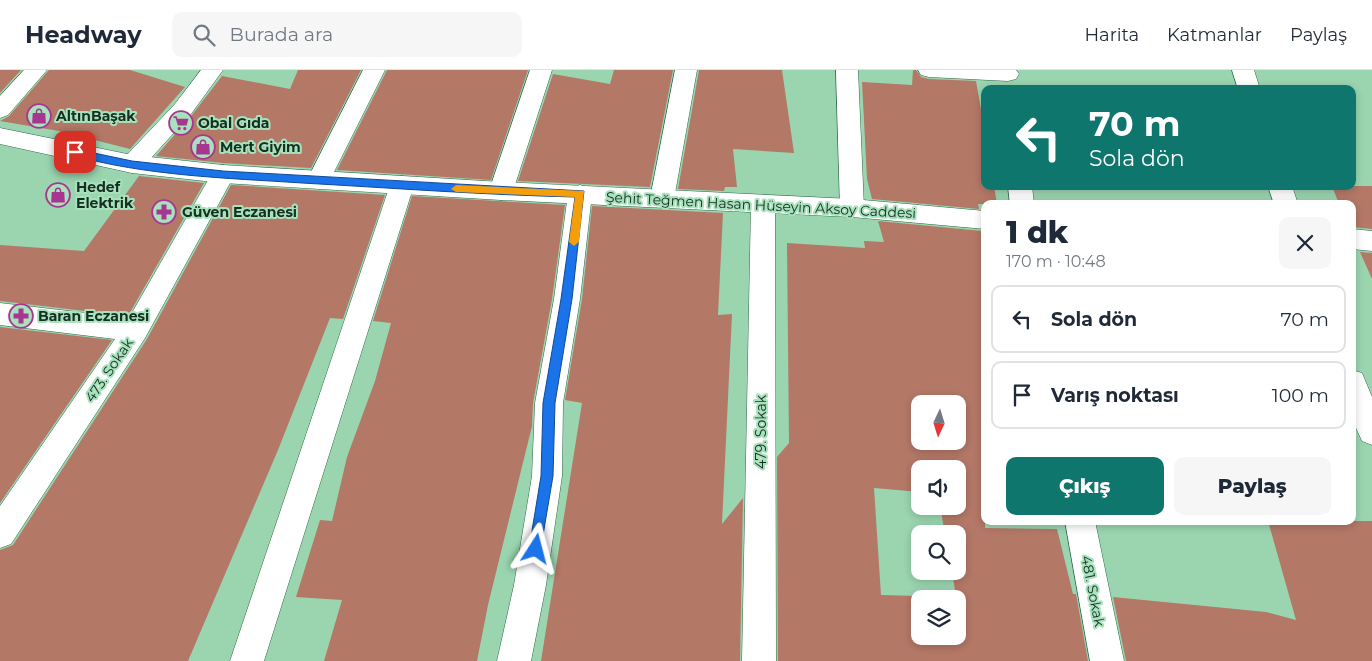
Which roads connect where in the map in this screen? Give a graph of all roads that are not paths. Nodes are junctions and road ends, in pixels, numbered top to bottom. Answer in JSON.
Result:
{"nodes":[{"id":1,"x":36,"y":70,"type":"edge"},
{"id":2,"x":212,"y":70,"type":"edge"},
{"id":3,"x":374,"y":70,"type":"edge"},
{"id":4,"x":541,"y":70,"type":"edge"},
{"id":5,"x":686,"y":70,"type":"edge"},
{"id":6,"x":847,"y":70,"type":"edge"},
{"id":7,"x":930,"y":70,"type":"edge"},
{"id":8,"x":1243,"y":70,"type":"edge"},
{"id":9,"x":1008,"y":78,"type":"edge"},
{"id":10,"x":1248,"y":85,"type":"edge"},
{"id":11,"x":0,"y":110,"type":"edge"},
{"id":12,"x":0,"y":136,"type":"edge"},
{"id":13,"x":132,"y":164,"type":"junction"},
{"id":14,"x":223,"y":174,"type":"junction"},
{"id":15,"x":319,"y":180,"type":"junction"},
{"id":16,"x":402,"y":185,"type":"junction"},
{"id":17,"x":501,"y":191,"type":"junction"},
{"id":18,"x":580,"y":194,"type":"junction"},
{"id":19,"x":662,"y":199,"type":"junction"},
{"id":20,"x":763,"y":204,"type":"junction"},
{"id":21,"x":852,"y":208,"type":"junction"},
{"id":22,"x":981,"y":220,"type":"edge"},
{"id":23,"x":1356,"y":240,"type":"edge"},
{"id":24,"x":1372,"y":241,"type":"edge"},
{"id":25,"x":0,"y":314,"type":"edge"},
{"id":26,"x":136,"y":330,"type":"junction"},
{"id":27,"x":1356,"y":392,"type":"edge"},
{"id":28,"x":1372,"y":432,"type":"edge"},
{"id":29,"x":1081,"y":525,"type":"edge"},
{"id":30,"x":0,"y":533,"type":"edge"},
{"id":31,"x":247,"y":661,"type":"edge"},
{"id":32,"x":514,"y":661,"type":"edge"},
{"id":33,"x":759,"y":661,"type":"edge"},
{"id":34,"x":1107,"y":661,"type":"edge"}],
"edges":[{"from":1,"to":11,"type":"street"},
{"from":2,"to":13,"type":"street"},
{"from":3,"to":15,"type":"street"},
{"from":4,"to":17,"type":"street"},
{"from":5,"to":19,"type":"street"},
{"from":6,"to":21,"type":"street"},
{"from":7,"to":9,"type":"street"},
{"from":8,"to":10,"type":"street"},
{"from":12,"to":13,"type":"street","name":"Şehit Teğmen Hasan Hüseyin Aksoy Caddesi"},
{"from":13,"to":14,"type":"street","name":"Şehit Teğmen Hasan Hüseyin Aksoy Caddesi"},
{"from":14,"to":15,"type":"street","name":"Şehit Teğmen Hasan Hüseyin Aksoy Caddesi"},
{"from":14,"to":26,"type":"street","name":"473. Sokak"},
{"from":15,"to":16,"type":"street","name":"Şehit Teğmen Hasan Hüseyin Aksoy Caddesi"},
{"from":16,"to":17,"type":"street","name":"Şehit Teğmen Hasan Hüseyin Aksoy Caddesi"},
{"from":16,"to":31,"type":"street"},
{"from":17,"to":18,"type":"street","name":"Şehit Teğmen Hasan Hüseyin Aksoy Caddesi"},
{"from":18,"to":19,"type":"street","name":"Şehit Teğmen Hasan Hüseyin Aksoy Caddesi"},
{"from":18,"to":32,"type":"street"},
{"from":19,"to":20,"type":"street","name":"Şehit Teğmen Hasan Hüseyin Aksoy Caddesi"},
{"from":20,"to":21,"type":"street","name":"Şehit Teğmen Hasan Hüseyin Aksoy Caddesi"},
{"from":20,"to":33,"type":"street","name":"479. Sokak"},
{"from":21,"to":22,"type":"street","name":"Şehit Teğmen Hasan Hüseyin Aksoy Caddesi"},
{"from":23,"to":24,"type":"street"},
{"from":25,"to":26,"type":"street"},
{"from":26,"to":30,"type":"street","name":"473. Sokak"},
{"from":27,"to":28,"type":"street"},
{"from":29,"to":34,"type":"street","name":"481. Sokak"}]}
